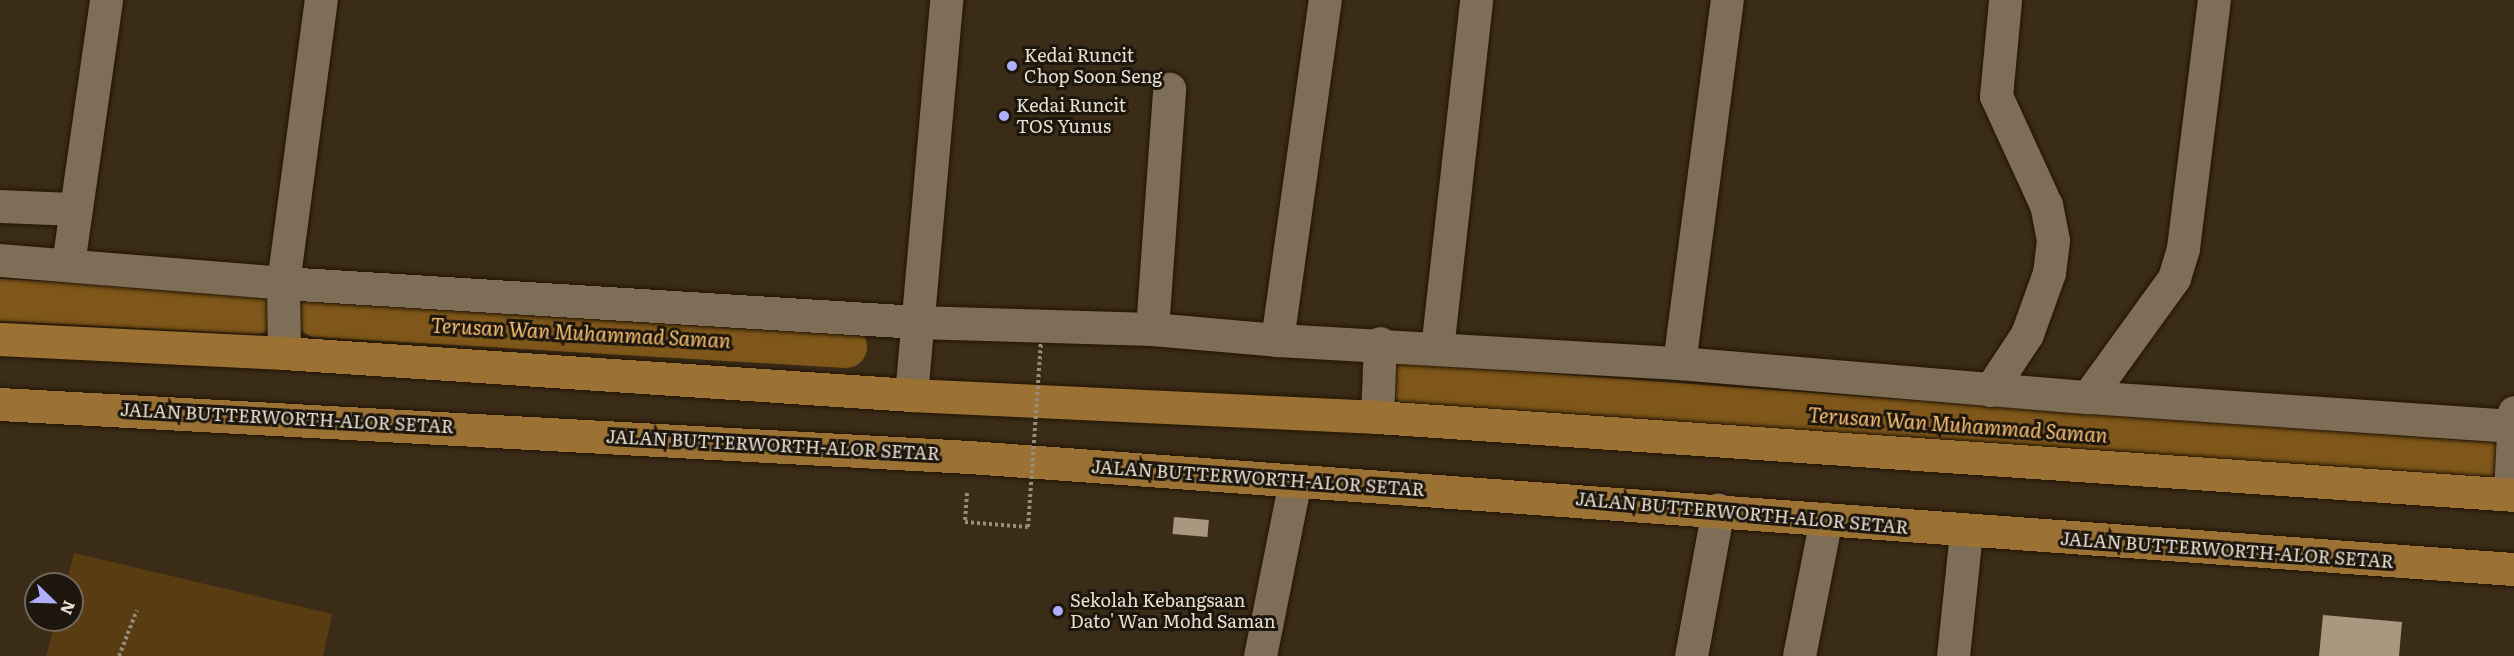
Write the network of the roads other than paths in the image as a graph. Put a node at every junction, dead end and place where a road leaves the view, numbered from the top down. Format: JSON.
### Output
{"nodes":[{"id":1,"x":106,"y":0,"type":"edge"},
{"id":2,"x":321,"y":0,"type":"edge"},
{"id":3,"x":946,"y":0,"type":"edge"},
{"id":4,"x":1325,"y":0,"type":"edge"},
{"id":5,"x":1476,"y":0,"type":"edge"},
{"id":6,"x":1727,"y":0,"type":"edge"},
{"id":7,"x":2005,"y":0,"type":"edge"},
{"id":8,"x":2214,"y":0,"type":"edge"},
{"id":9,"x":1169,"y":88,"type":"dead end"},
{"id":10,"x":0,"y":206,"type":"edge"},
{"id":11,"x":75,"y":209,"type":"junction"},
{"id":12,"x":0,"y":260,"type":"edge"},
{"id":13,"x":68,"y":264,"type":"junction"},
{"id":14,"x":283,"y":284,"type":"junction"},
{"id":15,"x":917,"y":322,"type":"junction"},
{"id":16,"x":1152,"y":328,"type":"junction"},
{"id":17,"x":0,"y":339,"type":"edge"},
{"id":18,"x":1277,"y":340,"type":"junction"},
{"id":19,"x":1380,"y":344,"type":"junction"},
{"id":20,"x":1437,"y":349,"type":"junction"},
{"id":21,"x":284,"y":353,"type":"junction"},
{"id":22,"x":1679,"y":363,"type":"junction"},
{"id":23,"x":1990,"y":390,"type":"junction"},
{"id":24,"x":911,"y":395,"type":"junction"},
{"id":25,"x":2088,"y":397,"type":"junction"},
{"id":26,"x":0,"y":404,"type":"edge"},
{"id":27,"x":1377,"y":417,"type":"junction"},
{"id":28,"x":2514,"y":421,"type":"edge"},
{"id":29,"x":1295,"y":481,"type":"junction"},
{"id":30,"x":2512,"y":495,"type":"edge"},
{"id":31,"x":1718,"y":509,"type":"junction"},
{"id":32,"x":1826,"y":519,"type":"junction"},
{"id":33,"x":1966,"y":532,"type":"junction"},
{"id":34,"x":2514,"y":569,"type":"edge"},
{"id":35,"x":1260,"y":656,"type":"edge"},
{"id":36,"x":1691,"y":656,"type":"edge"},
{"id":37,"x":1799,"y":656,"type":"edge"},
{"id":38,"x":1953,"y":656,"type":"edge"}],
"edges":[{"from":1,"to":11,"type":"street"},
{"from":2,"to":14,"type":"street"},
{"from":3,"to":15,"type":"street"},
{"from":4,"to":18,"type":"street"},
{"from":5,"to":20,"type":"street"},
{"from":6,"to":22,"type":"street"},
{"from":7,"to":23,"type":"street"},
{"from":8,"to":25,"type":"street"},
{"from":9,"to":16,"type":"street"},
{"from":10,"to":11,"type":"street"},
{"from":11,"to":13,"type":"street"},
{"from":12,"to":13,"type":"street"},
{"from":13,"to":14,"type":"street"},
{"from":14,"to":15,"type":"street"},
{"from":14,"to":21,"type":"street"},
{"from":15,"to":16,"type":"street"},
{"from":15,"to":24,"type":"street"},
{"from":16,"to":18,"type":"street"},
{"from":17,"to":21,"type":"main road"},
{"from":18,"to":19,"type":"street"},
{"from":19,"to":20,"type":"street"},
{"from":19,"to":27,"type":"street"},
{"from":20,"to":22,"type":"street"},
{"from":21,"to":24,"type":"main road"},
{"from":22,"to":23,"type":"street"},
{"from":23,"to":25,"type":"street"},
{"from":24,"to":27,"type":"main road"},
{"from":25,"to":28,"type":"street"},
{"from":26,"to":29,"type":"main road","name":"JALAN BUTTERWORTH-ALOR SETAR"},
{"from":27,"to":30,"type":"main road"},
{"from":28,"to":30,"type":"street"},
{"from":29,"to":31,"type":"main road","name":"JALAN BUTTERWORTH-ALOR SETAR"},
{"from":29,"to":35,"type":"street"},
{"from":31,"to":32,"type":"main road","name":"JALAN BUTTERWORTH-ALOR SETAR"},
{"from":31,"to":36,"type":"street"},
{"from":32,"to":33,"type":"main road","name":"JALAN BUTTERWORTH-ALOR SETAR"},
{"from":32,"to":37,"type":"street"},
{"from":33,"to":34,"type":"main road","name":"JALAN BUTTERWORTH-ALOR SETAR"},
{"from":33,"to":38,"type":"street"}]}
